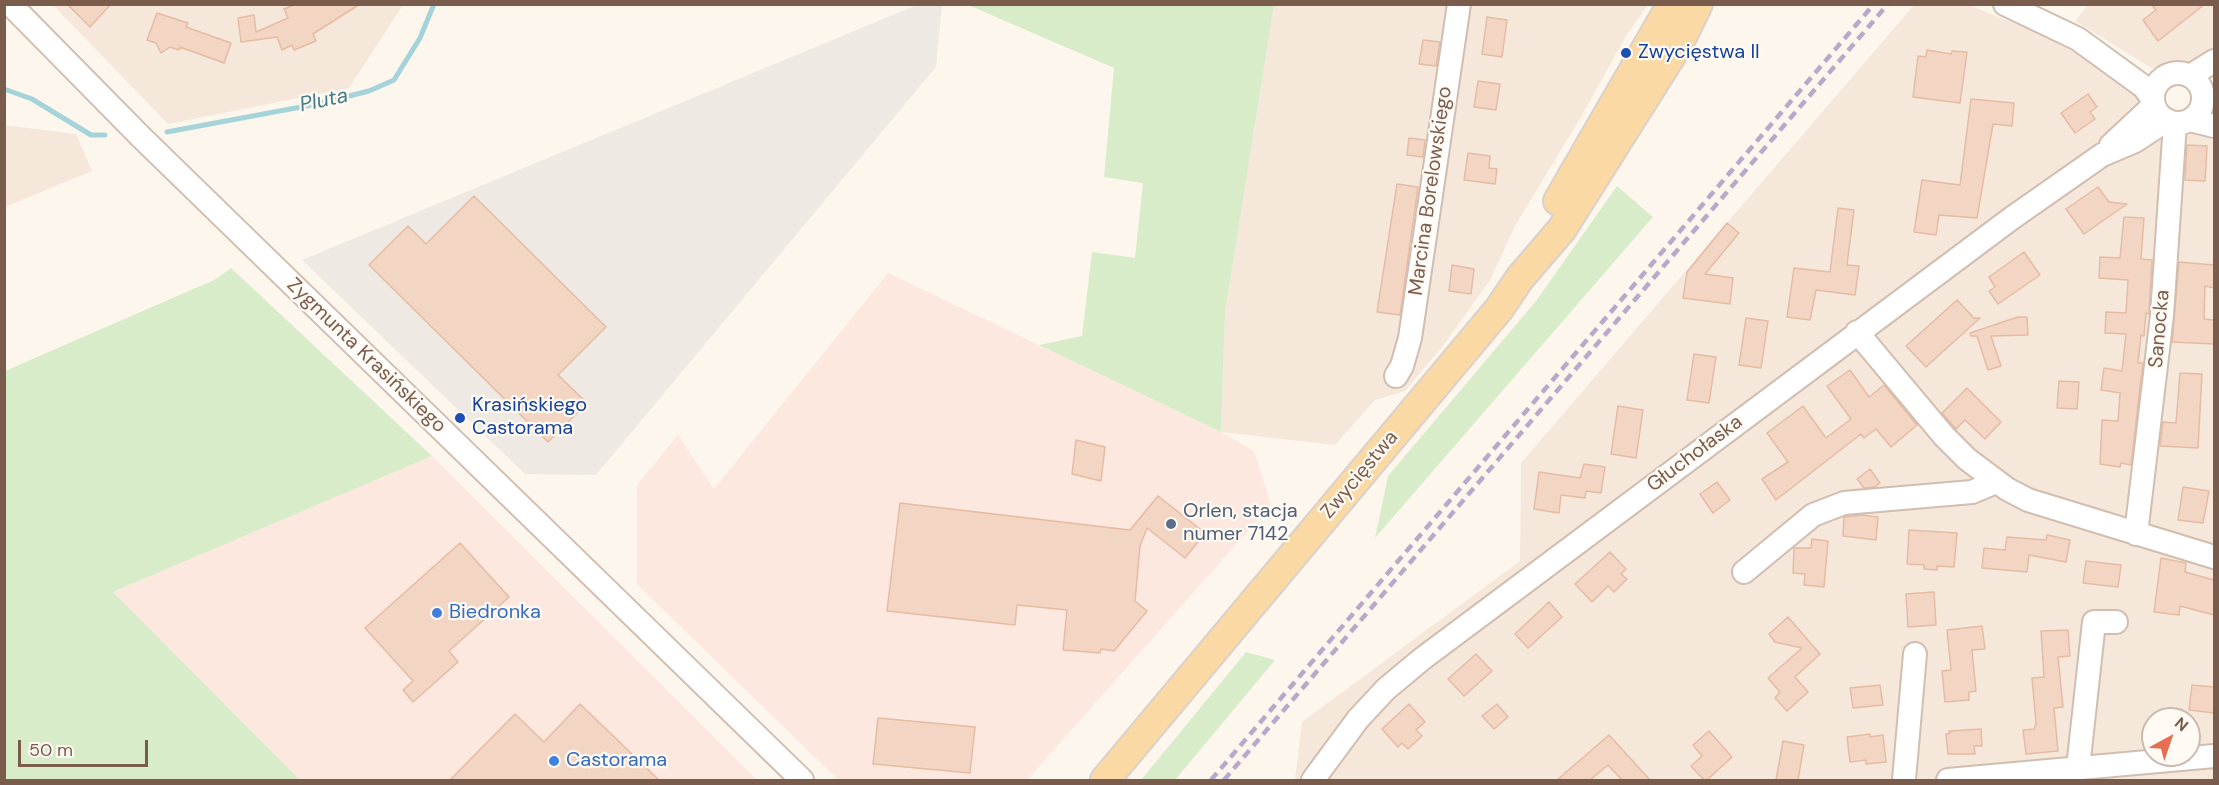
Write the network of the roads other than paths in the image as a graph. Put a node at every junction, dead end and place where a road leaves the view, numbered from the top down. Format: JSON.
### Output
{"nodes":[{"id":1,"x":10,"y":4,"type":"edge"},
{"id":2,"x":1459,"y":4,"type":"edge"},
{"id":3,"x":1672,"y":4,"type":"edge"},
{"id":4,"x":1698,"y":4,"type":"edge"},
{"id":5,"x":2005,"y":4,"type":"edge"},
{"id":6,"x":2079,"y":39,"type":"junction"},
{"id":7,"x":2214,"y":61,"type":"edge"},
{"id":8,"x":2190,"y":75,"type":"junction"},
{"id":9,"x":2164,"y":77,"type":"junction"},
{"id":10,"x":2209,"y":96,"type":"edge"},
{"id":11,"x":2168,"y":114,"type":"junction"},
{"id":12,"x":2214,"y":126,"type":"edge"},
{"id":13,"x":1520,"y":278,"type":"junction"},
{"id":14,"x":1857,"y":332,"type":"junction"},
{"id":15,"x":1396,"y":376,"type":"dead end"},
{"id":16,"x":1996,"y":482,"type":"junction"},
{"id":17,"x":2136,"y":534,"type":"junction"},
{"id":18,"x":2214,"y":557,"type":"edge"},
{"id":19,"x":1744,"y":572,"type":"dead end"},
{"id":20,"x":2116,"y":622,"type":"dead end"},
{"id":21,"x":1916,"y":654,"type":"dead end"},
{"id":22,"x":2214,"y":756,"type":"edge"},
{"id":23,"x":2078,"y":768,"type":"junction"},
{"id":24,"x":802,"y":780,"type":"edge"},
{"id":25,"x":1106,"y":780,"type":"edge"},
{"id":26,"x":1312,"y":780,"type":"edge"},
{"id":27,"x":1904,"y":780,"type":"edge"},
{"id":28,"x":1948,"y":780,"type":"edge"}],
"edges":[{"from":1,"to":24,"type":"street","name":"Zygmunta Krasińskiego"},
{"from":2,"to":15,"type":"street","name":"Marcina Borelowskiego"},
{"from":3,"to":13,"type":"main road","name":"Zwycięstwa"},
{"from":4,"to":13,"type":"main road","name":"Zwycięstwa"},
{"from":5,"to":6,"type":"street"},
{"from":6,"to":9,"type":"street"},
{"from":6,"to":11,"type":"street"},
{"from":7,"to":8,"type":"street"},
{"from":8,"to":9,"type":"street"},
{"from":8,"to":10,"type":"street"},
{"from":9,"to":11,"type":"street"},
{"from":10,"to":11,"type":"street"},
{"from":11,"to":12,"type":"street"},
{"from":11,"to":14,"type":"street","name":"Głuchołaska"},
{"from":11,"to":17,"type":"street","name":"Sanocka"},
{"from":13,"to":25,"type":"main road","name":"Zwycięstwa"},
{"from":14,"to":16,"type":"street"},
{"from":14,"to":26,"type":"street","name":"Głuchołaska"},
{"from":16,"to":17,"type":"street"},
{"from":16,"to":19,"type":"street"},
{"from":17,"to":18,"type":"street"},
{"from":20,"to":23,"type":"street"},
{"from":21,"to":27,"type":"street"},
{"from":22,"to":23,"type":"street"},
{"from":23,"to":28,"type":"street"}]}
